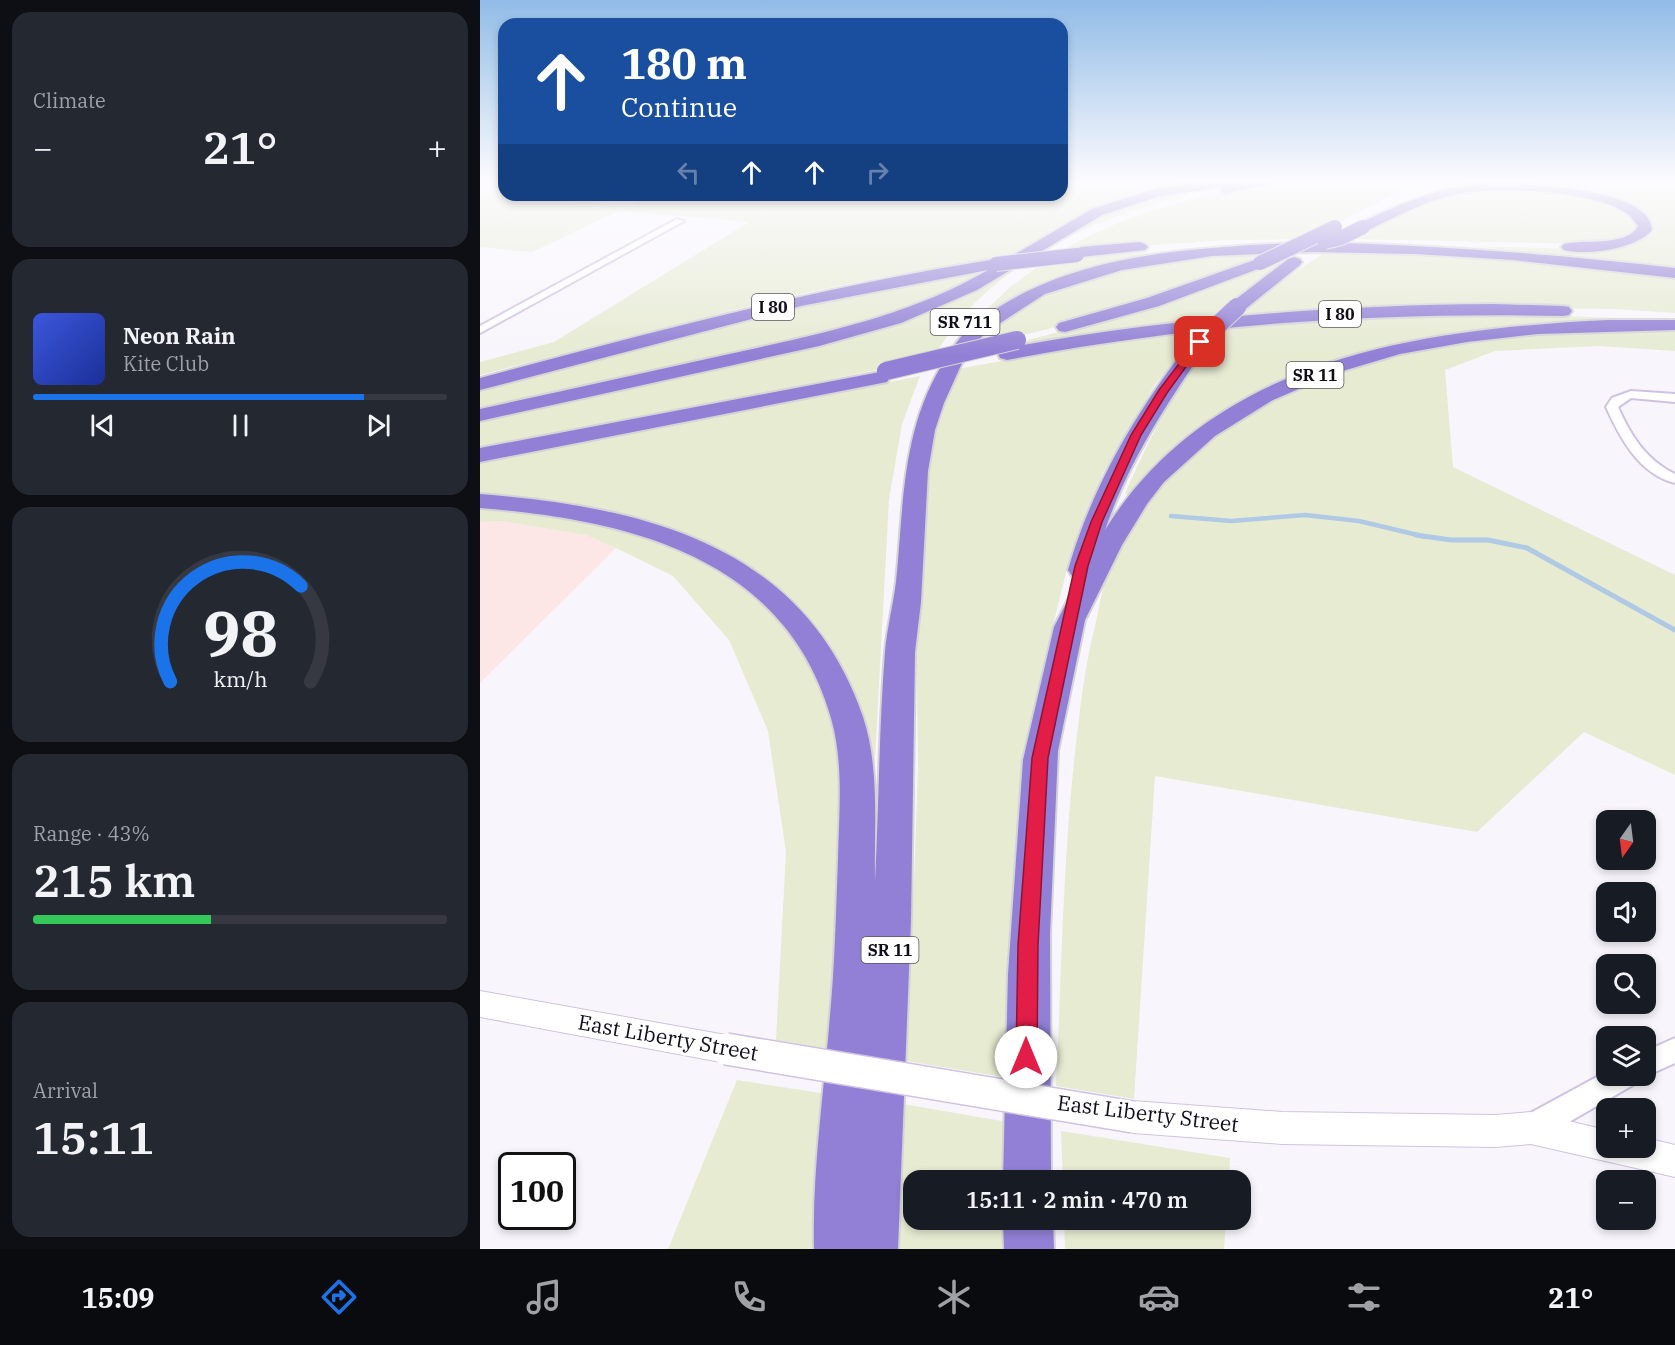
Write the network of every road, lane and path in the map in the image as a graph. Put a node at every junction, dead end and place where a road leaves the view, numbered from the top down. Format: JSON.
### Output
{"nodes":[{"id":1,"x":648,"y":238,"type":"edge"},
{"id":2,"x":1051,"y":238,"type":"edge"},
{"id":3,"x":1079,"y":238,"type":"edge"},
{"id":4,"x":1311,"y":238,"type":"edge"},
{"id":5,"x":1333,"y":238,"type":"edge"},
{"id":6,"x":1632,"y":238,"type":"edge"},
{"id":7,"x":1079,"y":254,"type":"junction"},
{"id":8,"x":1675,"y":272,"type":"edge"},
{"id":9,"x":1675,"y":316,"type":"edge"},
{"id":10,"x":1675,"y":325,"type":"edge"},
{"id":11,"x":480,"y":330,"type":"edge"},
{"id":12,"x":1012,"y":347,"type":"junction"},
{"id":13,"x":480,"y":382,"type":"edge"},
{"id":14,"x":1675,"y":398,"type":"edge"},
{"id":15,"x":480,"y":415,"type":"edge"},
{"id":16,"x":480,"y":455,"type":"edge"},
{"id":17,"x":1675,"y":479,"type":"edge"},
{"id":18,"x":480,"y":501,"type":"edge"},
{"id":19,"x":1068,"y":627,"type":"junction"},
{"id":20,"x":900,"y":650,"type":"junction"},
{"id":21,"x":480,"y":1004,"type":"edge"},
{"id":22,"x":1675,"y":1050,"type":"edge"},
{"id":23,"x":1656,"y":1059,"type":"edge"},
{"id":24,"x":1606,"y":1086,"type":"edge"},
{"id":25,"x":1531,"y":1128,"type":"junction"},
{"id":26,"x":1596,"y":1144,"type":"edge"},
{"id":27,"x":1656,"y":1157,"type":"edge"},
{"id":28,"x":1675,"y":1161,"type":"edge"},
{"id":29,"x":1027,"y":1170,"type":"edge"},
{"id":30,"x":1028,"y":1230,"type":"edge"},
{"id":31,"x":839,"y":1249,"type":"edge"},
{"id":32,"x":873,"y":1249,"type":"edge"},
{"id":33,"x":1029,"y":1249,"type":"edge"}],
"edges":[{"from":1,"to":11,"type":"street"},
{"from":2,"to":15,"type":"highway"},
{"from":3,"to":20,"type":"highway","number":"SR 711"},
{"from":4,"to":12,"type":"highway","bridge":true},
{"from":5,"to":19,"type":"highway","bridge":true},
{"from":6,"to":7,"type":"highway"},
{"from":7,"to":8,"type":"highway","number":"I 80"},
{"from":7,"to":13,"type":"highway","number":"I 80","bridge":true},
{"from":8,"to":20,"type":"highway","number":"SR 11"},
{"from":9,"to":12,"type":"highway","number":"I 80"},
{"from":10,"to":19,"type":"highway","number":"SR 11"},
{"from":12,"to":16,"type":"highway","number":"I 80"},
{"from":14,"to":17,"type":"street"},
{"from":18,"to":31,"type":"highway"},
{"from":19,"to":29,"type":"highway","number":"SR 11"},
{"from":20,"to":32,"type":"highway","number":"SR 11"},
{"from":21,"to":25,"type":"street","name":"East Liberty Street","bridge":true},
{"from":22,"to":23,"type":"street"},
{"from":24,"to":25,"type":"street"},
{"from":25,"to":26,"type":"street","name":"East Liberty Street"},
{"from":27,"to":28,"type":"street"},
{"from":30,"to":33,"type":"highway"}]}
